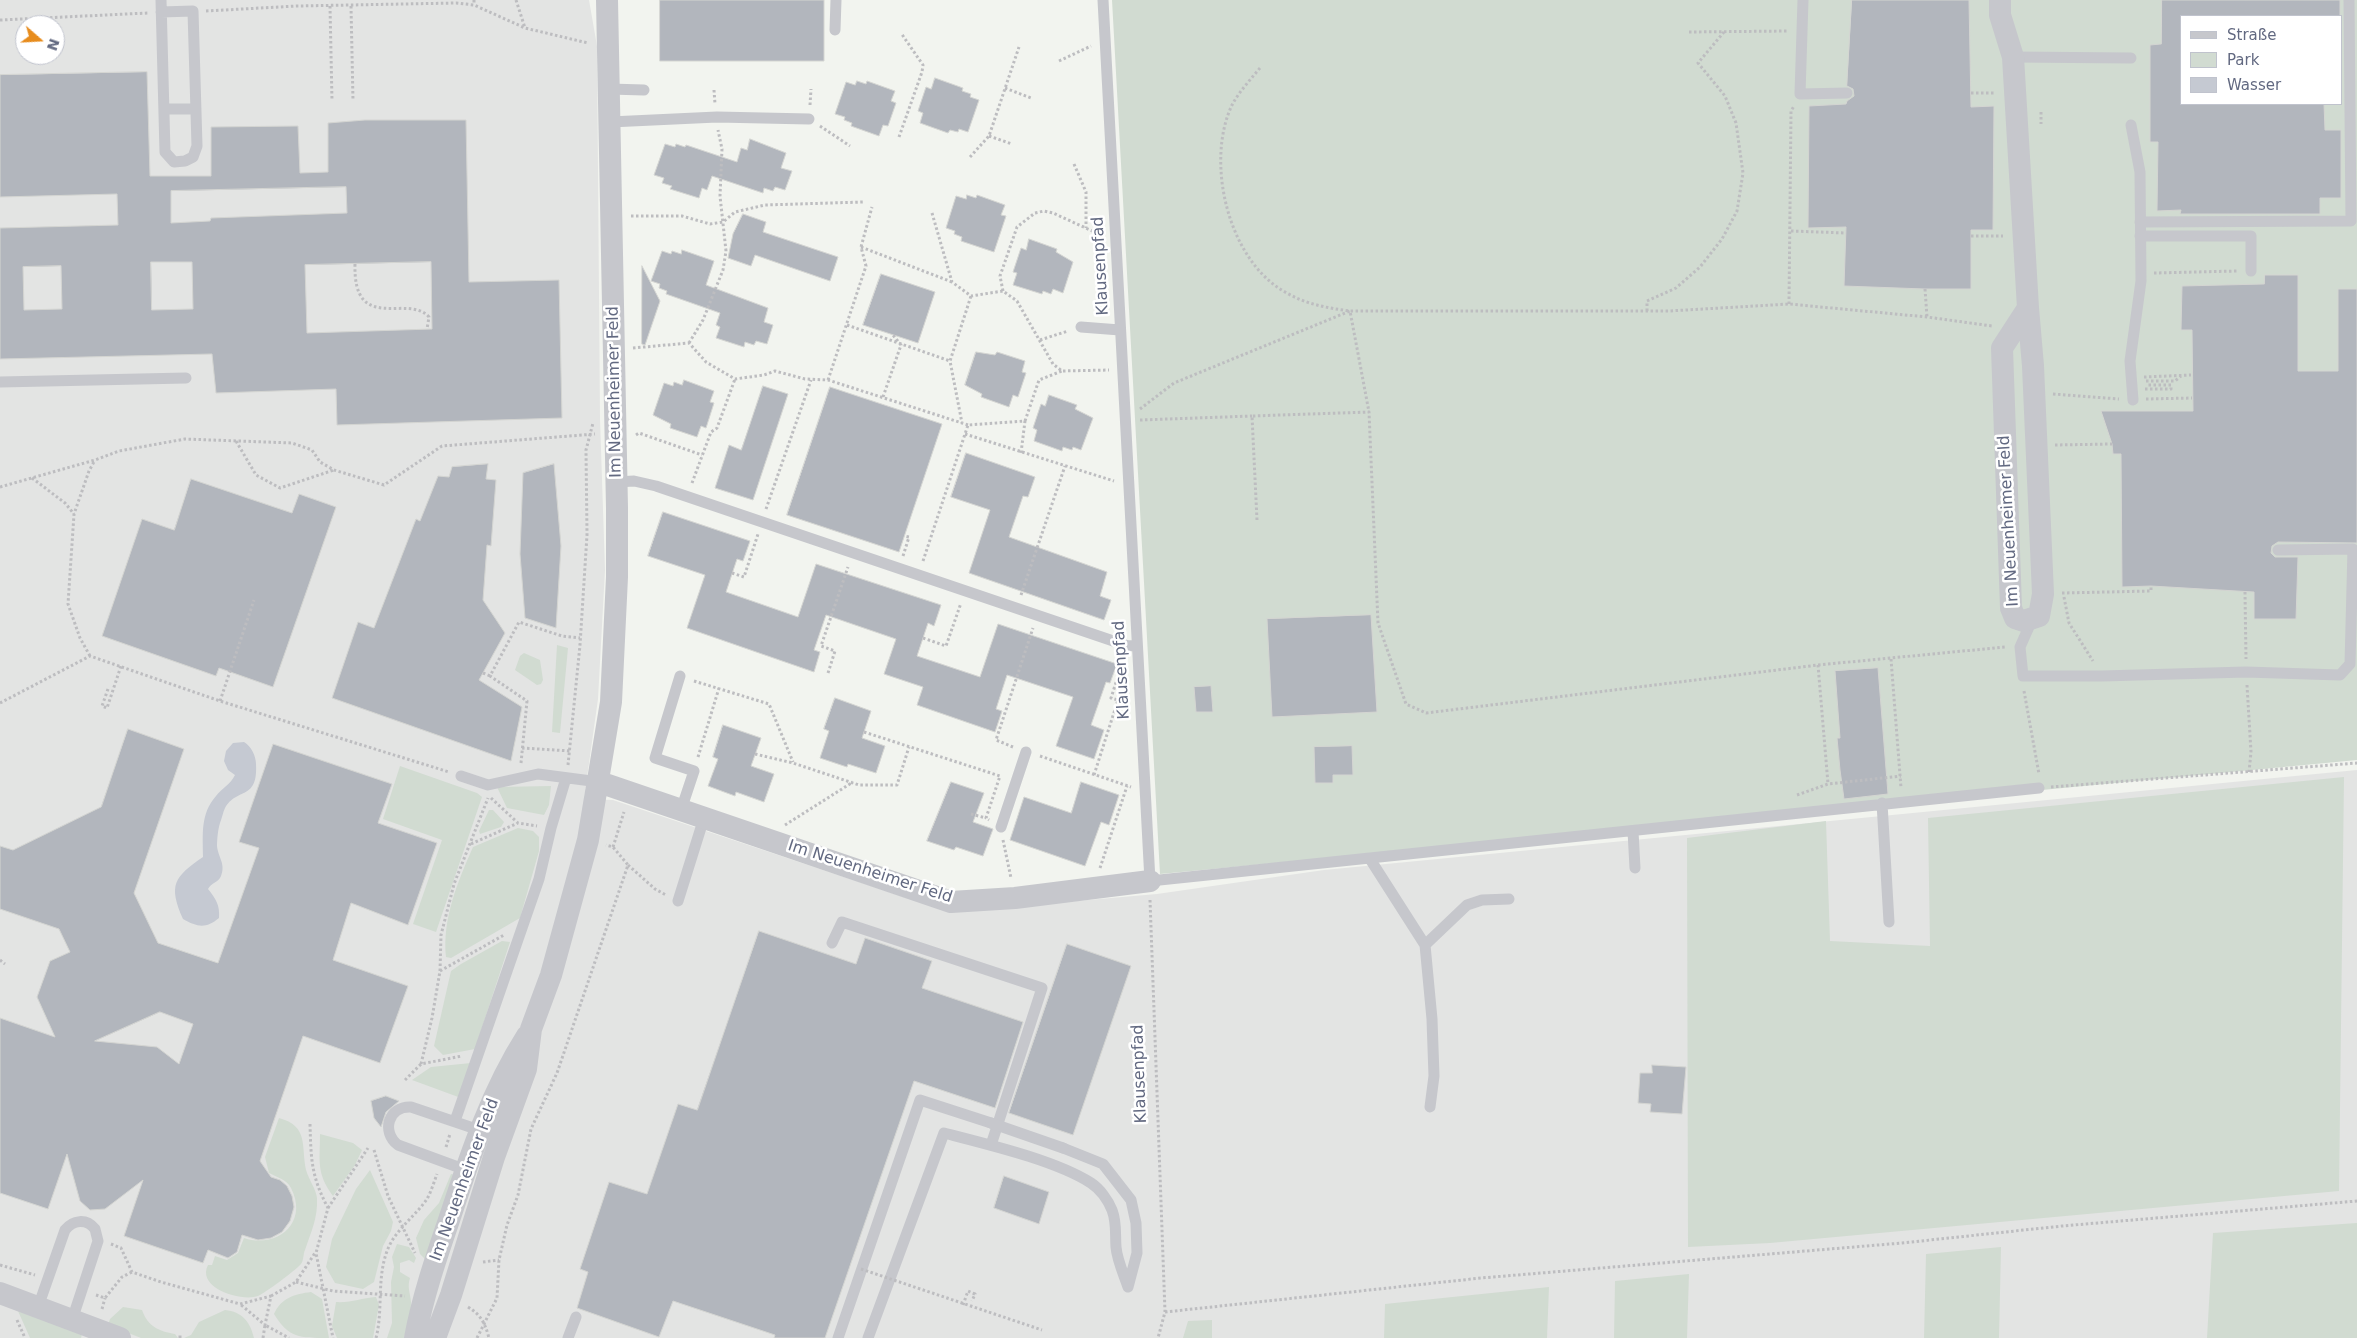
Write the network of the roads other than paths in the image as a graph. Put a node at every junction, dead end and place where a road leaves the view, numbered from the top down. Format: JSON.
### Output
{"nodes":[{"id":1,"x":161,"y":0,"type":"edge"},
{"id":2,"x":607,"y":0,"type":"edge"},
{"id":3,"x":836,"y":0,"type":"edge"},
{"id":4,"x":1103,"y":0,"type":"edge"},
{"id":5,"x":1802,"y":0,"type":"edge"},
{"id":6,"x":2000,"y":0,"type":"edge"},
{"id":7,"x":2349,"y":0,"type":"edge"},
{"id":8,"x":161,"y":12,"type":"junction"},
{"id":9,"x":835,"y":30,"type":"dead end"},
{"id":10,"x":2013,"y":57,"type":"junction"},
{"id":11,"x":2131,"y":58,"type":"dead end"},
{"id":12,"x":609,"y":89,"type":"junction"},
{"id":13,"x":644,"y":90,"type":"dead end"},
{"id":14,"x":1847,"y":93,"type":"dead end"},
{"id":15,"x":165,"y":109,"type":"junction"},
{"id":16,"x":196,"y":109,"type":"junction"},
{"id":17,"x":809,"y":118,"type":"road end"},
{"id":18,"x":610,"y":122,"type":"junction"},
{"id":19,"x":2131,"y":125,"type":"dead end"},
{"id":20,"x":2140,"y":222,"type":"junction"},
{"id":21,"x":2140,"y":236,"type":"junction"},
{"id":22,"x":2251,"y":271,"type":"road end"},
{"id":23,"x":2028,"y":308,"type":"junction"},
{"id":24,"x":1081,"y":327,"type":"road end"},
{"id":25,"x":1120,"y":330,"type":"junction"},
{"id":26,"x":186,"y":378,"type":"dead end"},
{"id":27,"x":0,"y":382,"type":"edge"},
{"id":28,"x":2136,"y":387,"type":"road end"},
{"id":29,"x":617,"y":482,"type":"junction"},
{"id":30,"x":2278,"y":550,"type":"dead end"},
{"id":31,"x":2032,"y":620,"type":"junction"},
{"id":32,"x":1132,"y":646,"type":"junction"},
{"id":33,"x":680,"y":676,"type":"road end"},
{"id":34,"x":1026,"y":752,"type":"road end"},
{"id":35,"x":461,"y":776,"type":"road end"},
{"id":36,"x":566,"y":778,"type":"junction"},
{"id":37,"x":599,"y":782,"type":"junction"},
{"id":38,"x":2039,"y":788,"type":"road end"},
{"id":39,"x":1882,"y":803,"type":"junction"},
{"id":40,"x":681,"y":810,"type":"junction"},
{"id":41,"x":704,"y":818,"type":"junction"},
{"id":42,"x":1001,"y":828,"type":"dead end"},
{"id":43,"x":1632,"y":831,"type":"junction"},
{"id":44,"x":1370,"y":859,"type":"junction"},
{"id":45,"x":1635,"y":868,"type":"dead end"},
{"id":46,"x":1150,"y":881,"type":"junction"},
{"id":47,"x":1509,"y":898,"type":"dead end"},
{"id":48,"x":678,"y":900,"type":"road end"},
{"id":49,"x":1889,"y":922,"type":"dead end"},
{"id":50,"x":832,"y":943,"type":"dead end"},
{"id":51,"x":1425,"y":945,"type":"junction"},
{"id":52,"x":1430,"y":1107,"type":"dead end"},
{"id":53,"x":454,"y":1121,"type":"junction"},
{"id":54,"x":490,"y":1134,"type":"junction"},
{"id":55,"x":990,"y":1145,"type":"junction"},
{"id":56,"x":466,"y":1170,"type":"junction"},
{"id":57,"x":0,"y":1293,"type":"edge"},
{"id":58,"x":38,"y":1307,"type":"junction"},
{"id":59,"x":576,"y":1317,"type":"dead end"},
{"id":60,"x":72,"y":1320,"type":"junction"},
{"id":61,"x":120,"y":1338,"type":"edge"},
{"id":62,"x":415,"y":1338,"type":"edge"},
{"id":63,"x":436,"y":1338,"type":"edge"},
{"id":64,"x":568,"y":1338,"type":"edge"},
{"id":65,"x":838,"y":1338,"type":"edge"},
{"id":66,"x":868,"y":1338,"type":"edge"}],
"edges":[{"from":1,"to":8,"type":"lane"},
{"from":2,"to":12,"type":"street","name":"Im Neuenheimer Feld"},
{"from":3,"to":9,"type":"lane"},
{"from":4,"to":25,"type":"lane","name":"Klausenpfad"},
{"from":5,"to":14,"type":"lane"},
{"from":6,"to":10,"type":"street","name":"Im Neuenheimer Feld"},
{"from":7,"to":20,"type":"lane"},
{"from":8,"to":15,"type":"lane"},
{"from":8,"to":16,"type":"lane"},
{"from":10,"to":11,"type":"lane"},
{"from":10,"to":23,"type":"street","name":"Im Neuenheimer Feld"},
{"from":12,"to":13,"type":"lane"},
{"from":12,"to":18,"type":"street","name":"Im Neuenheimer Feld"},
{"from":15,"to":16,"type":"lane"},
{"from":15,"to":16,"type":"lane"},
{"from":17,"to":18,"type":"lane"},
{"from":18,"to":29,"type":"street","name":"Im Neuenheimer Feld"},
{"from":19,"to":20,"type":"lane"},
{"from":20,"to":21,"type":"lane"},
{"from":21,"to":22,"type":"lane"},
{"from":21,"to":28,"type":"lane"},
{"from":23,"to":31,"type":"street","name":"Im Neuenheimer Feld"},
{"from":23,"to":31,"type":"street","name":"Im Neuenheimer Feld"},
{"from":24,"to":25,"type":"lane"},
{"from":25,"to":32,"type":"lane","name":"Klausenpfad"},
{"from":26,"to":27,"type":"lane"},
{"from":29,"to":32,"type":"lane"},
{"from":29,"to":37,"type":"street","name":"Im Neuenheimer Feld"},
{"from":30,"to":31,"type":"lane"},
{"from":32,"to":46,"type":"lane","name":"Klausenpfad"},
{"from":33,"to":40,"type":"lane"},
{"from":34,"to":42,"type":"lane"},
{"from":35,"to":36,"type":"lane"},
{"from":36,"to":37,"type":"lane"},
{"from":36,"to":53,"type":"lane"},
{"from":37,"to":40,"type":"street","name":"Im Neuenheimer Feld"},
{"from":37,"to":54,"type":"street","name":"Im Neuenheimer Feld"},
{"from":38,"to":39,"type":"lane"},
{"from":39,"to":43,"type":"lane"},
{"from":39,"to":49,"type":"lane"},
{"from":40,"to":41,"type":"street","name":"Im Neuenheimer Feld"},
{"from":41,"to":46,"type":"street","name":"Im Neuenheimer Feld"},
{"from":41,"to":48,"type":"lane"},
{"from":43,"to":44,"type":"lane"},
{"from":43,"to":45,"type":"lane"},
{"from":44,"to":46,"type":"lane"},
{"from":44,"to":51,"type":"lane"},
{"from":47,"to":51,"type":"lane"},
{"from":50,"to":55,"type":"lane"},
{"from":51,"to":52,"type":"lane"},
{"from":53,"to":54,"type":"lane"},
{"from":53,"to":56,"type":"lane"},
{"from":54,"to":56,"type":"street","name":"Im Neuenheimer Feld"},
{"from":54,"to":63,"type":"street","name":"Im Neuenheimer Feld"},
{"from":55,"to":65,"type":"lane","bridge":true},
{"from":55,"to":66,"type":"lane"},
{"from":56,"to":62,"type":"street","name":"Im Neuenheimer Feld"},
{"from":57,"to":58,"type":"street"},
{"from":58,"to":60,"type":"street"},
{"from":58,"to":60,"type":"lane"},
{"from":59,"to":64,"type":"lane"},
{"from":60,"to":61,"type":"street"}]}
